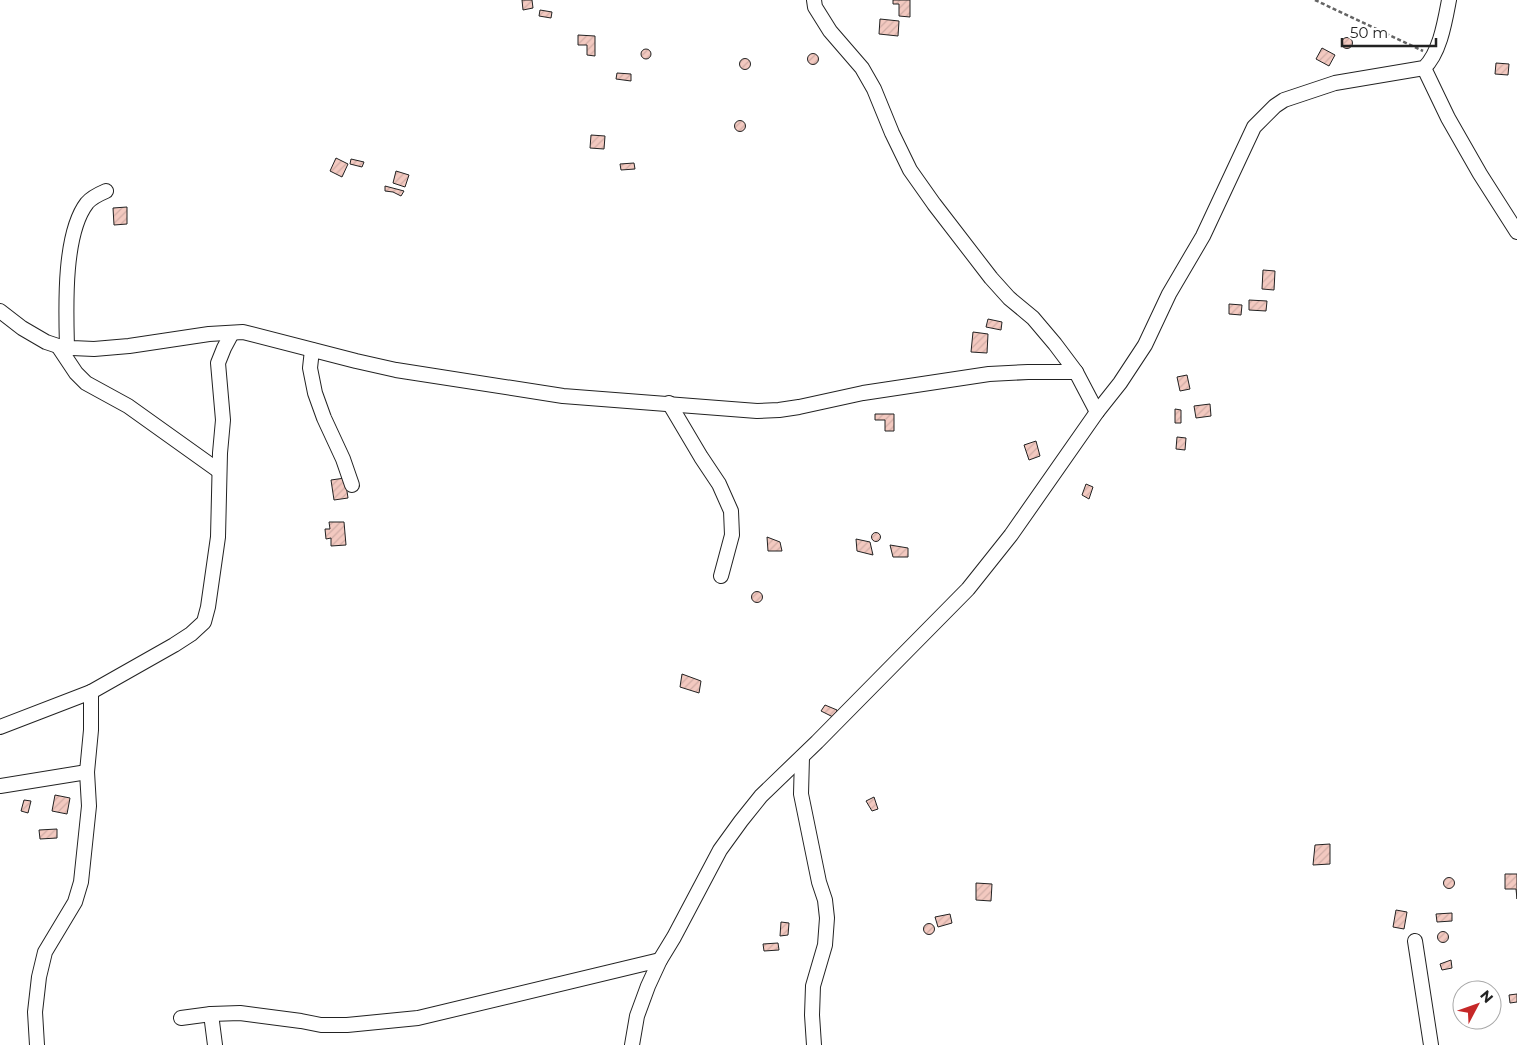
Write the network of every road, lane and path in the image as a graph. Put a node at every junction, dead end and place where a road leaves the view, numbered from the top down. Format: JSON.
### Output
{"nodes":[{"id":1,"x":814,"y":0,"type":"edge"},
{"id":2,"x":1316,"y":0,"type":"edge"},
{"id":3,"x":1449,"y":0,"type":"edge"},
{"id":4,"x":1433,"y":56,"type":"junction"},
{"id":5,"x":1424,"y":68,"type":"junction"},
{"id":6,"x":106,"y":191,"type":"dead end"},
{"id":7,"x":1516,"y":230,"type":"edge"},
{"id":8,"x":0,"y":311,"type":"edge"},
{"id":9,"x":232,"y":332,"type":"junction"},
{"id":10,"x":62,"y":347,"type":"junction"},
{"id":11,"x":312,"y":350,"type":"junction"},
{"id":12,"x":1076,"y":372,"type":"junction"},
{"id":13,"x":669,"y":403,"type":"junction"},
{"id":14,"x":1097,"y":412,"type":"junction"},
{"id":15,"x":219,"y":471,"type":"junction"},
{"id":16,"x":352,"y":485,"type":"dead end"},
{"id":17,"x":721,"y":576,"type":"dead end"},
{"id":18,"x":91,"y":692,"type":"junction"},
{"id":19,"x":0,"y":727,"type":"edge"},
{"id":20,"x":802,"y":757,"type":"junction"},
{"id":21,"x":87,"y":772,"type":"junction"},
{"id":22,"x":0,"y":786,"type":"edge"},
{"id":23,"x":1415,"y":941,"type":"dead end"},
{"id":24,"x":660,"y":960,"type":"junction"},
{"id":25,"x":211,"y":1014,"type":"junction"},
{"id":26,"x":181,"y":1018,"type":"dead end"},
{"id":27,"x":36,"y":1045,"type":"edge"},
{"id":28,"x":214,"y":1045,"type":"edge"},
{"id":29,"x":632,"y":1045,"type":"edge"},
{"id":30,"x":814,"y":1045,"type":"edge"},
{"id":31,"x":1431,"y":1045,"type":"edge"}],
"edges":[{"from":1,"to":12,"type":"street"},
{"from":2,"to":4,"type":"path"},
{"from":3,"to":4,"type":"street"},
{"from":4,"to":5,"type":"street"},
{"from":5,"to":7,"type":"street"},
{"from":5,"to":14,"type":"street"},
{"from":6,"to":10,"type":"street"},
{"from":8,"to":10,"type":"street"},
{"from":9,"to":10,"type":"street"},
{"from":9,"to":11,"type":"street"},
{"from":9,"to":15,"type":"street"},
{"from":10,"to":15,"type":"street"},
{"from":11,"to":13,"type":"street"},
{"from":11,"to":16,"type":"street"},
{"from":12,"to":13,"type":"street"},
{"from":12,"to":14,"type":"street"},
{"from":13,"to":17,"type":"street"},
{"from":14,"to":20,"type":"street"},
{"from":15,"to":18,"type":"street"},
{"from":18,"to":19,"type":"street"},
{"from":18,"to":21,"type":"street"},
{"from":20,"to":24,"type":"street"},
{"from":20,"to":30,"type":"street"},
{"from":21,"to":22,"type":"street"},
{"from":21,"to":27,"type":"street"},
{"from":23,"to":31,"type":"street"},
{"from":24,"to":25,"type":"street"},
{"from":24,"to":29,"type":"street"},
{"from":25,"to":26,"type":"street"},
{"from":25,"to":28,"type":"street"}]}
